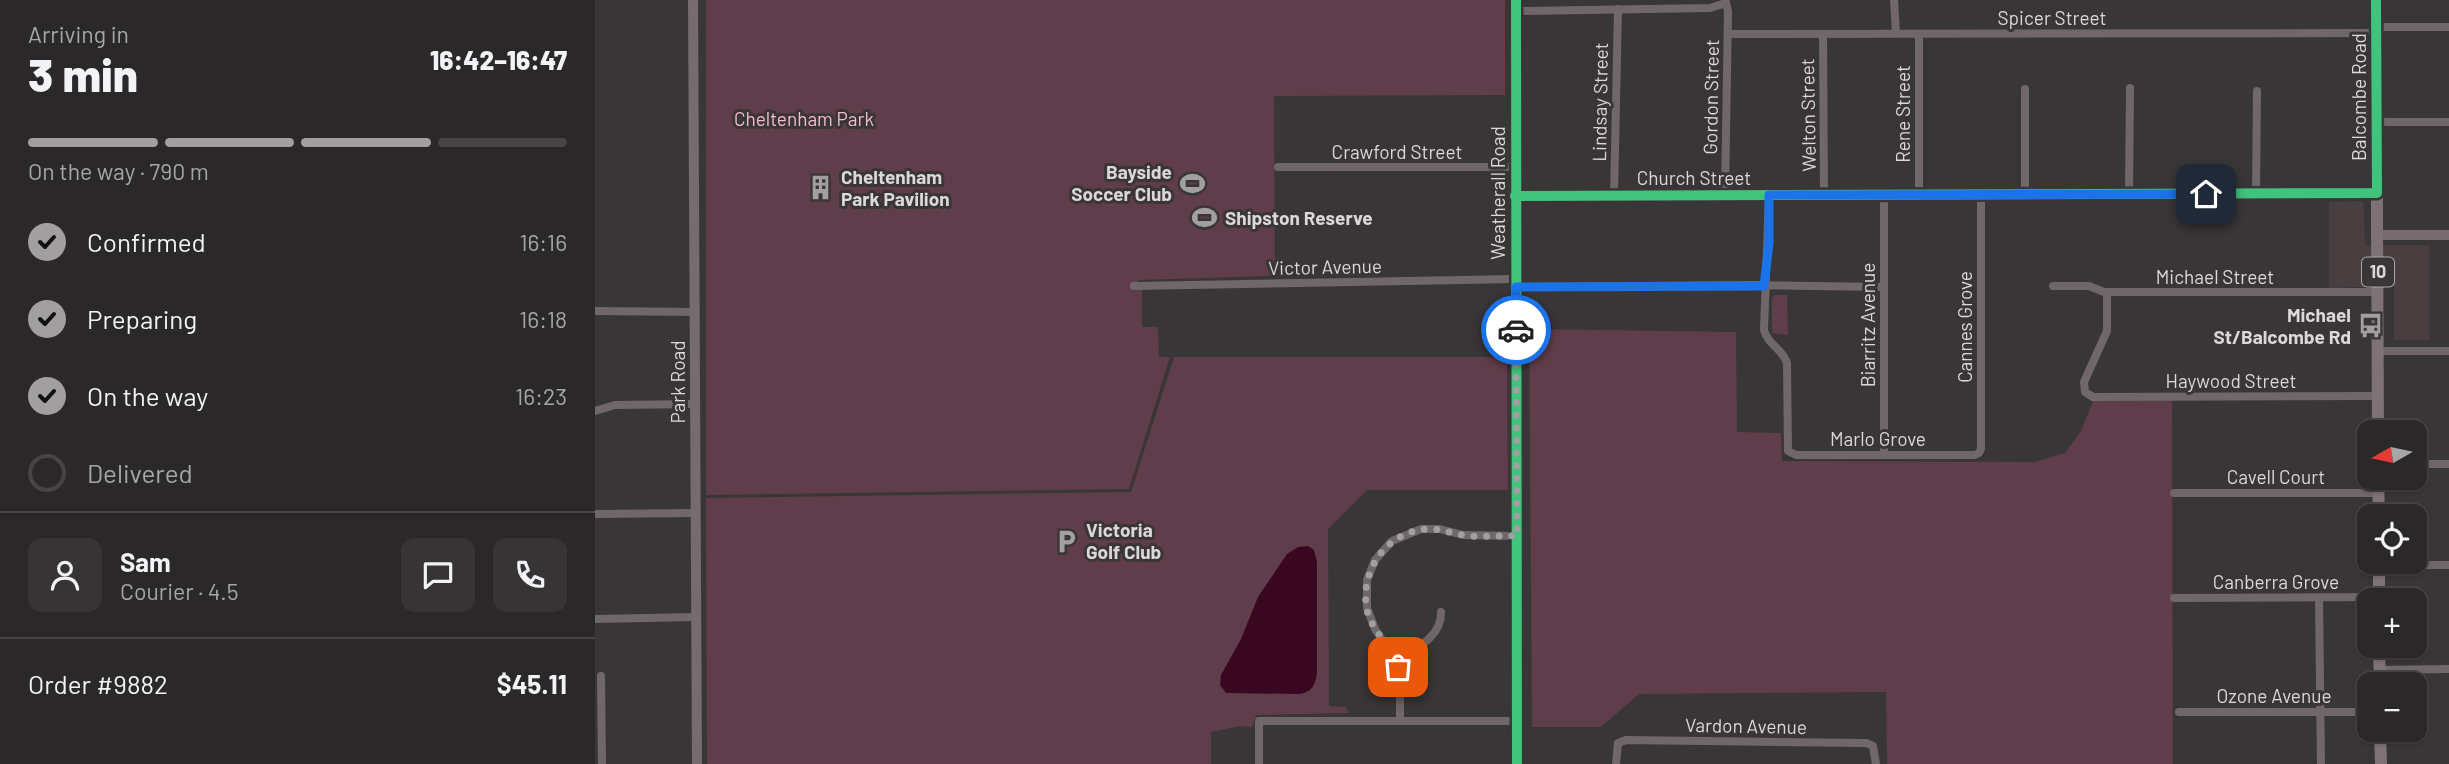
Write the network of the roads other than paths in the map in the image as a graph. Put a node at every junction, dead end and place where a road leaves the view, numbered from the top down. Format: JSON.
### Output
{"nodes":[{"id":1,"x":693,"y":0,"type":"edge"},
{"id":2,"x":1894,"y":0,"type":"edge"},
{"id":3,"x":2376,"y":0,"type":"edge"},
{"id":4,"x":1726,"y":1,"type":"edge"},
{"id":5,"x":1516,"y":5,"type":"edge"},
{"id":6,"x":1618,"y":9,"type":"junction"},
{"id":7,"x":2449,"y":27,"type":"edge"},
{"id":8,"x":2376,"y":30,"type":"junction"},
{"id":9,"x":1896,"y":33,"type":"junction"},
{"id":10,"x":1728,"y":34,"type":"junction"},
{"id":11,"x":1823,"y":34,"type":"junction"},
{"id":12,"x":1919,"y":34,"type":"junction"},
{"id":13,"x":2130,"y":88,"type":"dead end"},
{"id":14,"x":2025,"y":89,"type":"dead end"},
{"id":15,"x":2257,"y":91,"type":"dead end"},
{"id":16,"x":2377,"y":122,"type":"junction"},
{"id":17,"x":2449,"y":122,"type":"edge"},
{"id":18,"x":1278,"y":167,"type":"dead end"},
{"id":19,"x":1515,"y":167,"type":"junction"},
{"id":20,"x":2377,"y":193,"type":"junction"},
{"id":21,"x":2129,"y":194,"type":"junction"},
{"id":22,"x":2256,"y":194,"type":"junction"},
{"id":23,"x":1614,"y":195,"type":"junction"},
{"id":24,"x":1725,"y":195,"type":"junction"},
{"id":25,"x":1769,"y":195,"type":"junction"},
{"id":26,"x":1824,"y":195,"type":"junction"},
{"id":27,"x":1885,"y":195,"type":"junction"},
{"id":28,"x":1919,"y":195,"type":"junction"},
{"id":29,"x":1981,"y":195,"type":"junction"},
{"id":30,"x":2025,"y":195,"type":"junction"},
{"id":31,"x":1515,"y":196,"type":"junction"},
{"id":32,"x":2378,"y":235,"type":"junction"},
{"id":33,"x":2449,"y":235,"type":"edge"},
{"id":34,"x":1516,"y":283,"type":"junction"},
{"id":35,"x":1134,"y":286,"type":"dead end"},
{"id":36,"x":1764,"y":286,"type":"junction"},
{"id":37,"x":2053,"y":286,"type":"dead end"},
{"id":38,"x":1884,"y":287,"type":"junction"},
{"id":39,"x":2107,"y":292,"type":"junction"},
{"id":40,"x":2378,"y":292,"type":"junction"},
{"id":41,"x":695,"y":310,"type":"junction"},
{"id":42,"x":595,"y":311,"type":"edge"},
{"id":43,"x":2378,"y":351,"type":"junction"},
{"id":44,"x":2449,"y":351,"type":"edge"},
{"id":45,"x":2378,"y":396,"type":"junction"},
{"id":46,"x":695,"y":404,"type":"junction"},
{"id":47,"x":595,"y":411,"type":"edge"},
{"id":48,"x":2378,"y":420,"type":"edge"},
{"id":49,"x":1884,"y":455,"type":"junction"},
{"id":50,"x":1975,"y":455,"type":"joint"},
{"id":51,"x":2427,"y":464,"type":"edge"},
{"id":52,"x":2449,"y":464,"type":"edge"},
{"id":53,"x":2174,"y":493,"type":"dead end"},
{"id":54,"x":2378,"y":493,"type":"joint"},
{"id":55,"x":2378,"y":504,"type":"edge"},
{"id":56,"x":696,"y":513,"type":"junction"},
{"id":57,"x":595,"y":514,"type":"edge"},
{"id":58,"x":1517,"y":536,"type":"junction"},
{"id":59,"x":2427,"y":564,"type":"edge"},
{"id":60,"x":2449,"y":565,"type":"edge"},
{"id":61,"x":2174,"y":598,"type":"dead end"},
{"id":62,"x":2319,"y":598,"type":"junction"},
{"id":63,"x":2357,"y":599,"type":"edge"},
{"id":64,"x":1441,"y":612,"type":"dead end"},
{"id":65,"x":696,"y":617,"type":"junction"},
{"id":66,"x":595,"y":619,"type":"edge"},
{"id":67,"x":2379,"y":658,"type":"edge"},
{"id":68,"x":1396,"y":661,"type":"junction"},
{"id":69,"x":2449,"y":669,"type":"edge"},
{"id":70,"x":2379,"y":670,"type":"joint"},
{"id":71,"x":601,"y":676,"type":"dead end"},
{"id":72,"x":2179,"y":712,"type":"dead end"},
{"id":73,"x":2321,"y":712,"type":"junction"},
{"id":74,"x":2357,"y":712,"type":"edge"},
{"id":75,"x":1400,"y":720,"type":"junction"},
{"id":76,"x":1517,"y":721,"type":"junction"},
{"id":77,"x":2380,"y":742,"type":"edge"},
{"id":78,"x":602,"y":764,"type":"edge"},
{"id":79,"x":697,"y":764,"type":"edge"},
{"id":80,"x":1259,"y":764,"type":"edge"},
{"id":81,"x":1517,"y":764,"type":"edge"},
{"id":82,"x":1616,"y":764,"type":"edge"},
{"id":83,"x":1876,"y":764,"type":"edge"},
{"id":84,"x":2321,"y":764,"type":"edge"},
{"id":85,"x":2381,"y":764,"type":"edge"}],
"edges":[{"from":1,"to":41,"type":"street","name":"Park Road"},
{"from":2,"to":9,"type":"street"},
{"from":3,"to":8,"type":"main road","name":"Balcombe Road","number":"10"},
{"from":4,"to":6,"type":"street"},
{"from":4,"to":10,"type":"street","name":"Gordon Street"},
{"from":5,"to":6,"type":"street"},
{"from":5,"to":19,"type":"street","name":"Weatherall Road"},
{"from":6,"to":23,"type":"street","name":"Lindsay Street"},
{"from":7,"to":8,"type":"street","name":"Spicer Street"},
{"from":8,"to":12,"type":"street","name":"Spicer Street"},
{"from":8,"to":16,"type":"main road","name":"Balcombe Road","number":"10"},
{"from":9,"to":11,"type":"street","name":"Spicer Street"},
{"from":9,"to":12,"type":"street","name":"Spicer Street"},
{"from":10,"to":11,"type":"street","name":"Spicer Street"},
{"from":10,"to":24,"type":"street","name":"Gordon Street"},
{"from":11,"to":26,"type":"street","name":"Welton Street"},
{"from":12,"to":28,"type":"street","name":"Rene Street"},
{"from":13,"to":21,"type":"street"},
{"from":14,"to":30,"type":"street"},
{"from":15,"to":22,"type":"street"},
{"from":16,"to":17,"type":"street"},
{"from":16,"to":20,"type":"main road","name":"Balcombe Road","number":"10"},
{"from":18,"to":19,"type":"street","name":"Crawford Street"},
{"from":19,"to":31,"type":"street","name":"Weatherall Road"},
{"from":20,"to":22,"type":"street","name":"Church Street"},
{"from":20,"to":32,"type":"main road","name":"Balcombe Road","number":"10"},
{"from":21,"to":22,"type":"street","name":"Church Street"},
{"from":21,"to":30,"type":"street","name":"Church Street"},
{"from":23,"to":24,"type":"street","name":"Church Street"},
{"from":23,"to":31,"type":"street","name":"Church Street"},
{"from":24,"to":25,"type":"street","name":"Church Street"},
{"from":25,"to":26,"type":"street","name":"Church Street"},
{"from":25,"to":36,"type":"street"},
{"from":26,"to":27,"type":"street","name":"Church Street"},
{"from":27,"to":28,"type":"street","name":"Church Street"},
{"from":27,"to":38,"type":"street","name":"Biarritz Avenue"},
{"from":28,"to":29,"type":"street","name":"Church Street"},
{"from":29,"to":30,"type":"street","name":"Church Street"},
{"from":29,"to":50,"type":"street","name":"Cannes Grove"},
{"from":31,"to":34,"type":"street","name":"Weatherall Road"},
{"from":32,"to":33,"type":"street"},
{"from":32,"to":40,"type":"main road","name":"Balcombe Road","number":"10"},
{"from":34,"to":35,"type":"street","name":"Victor Avenue"},
{"from":34,"to":36,"type":"street","name":"Victor Avenue"},
{"from":34,"to":58,"type":"street","name":"Weatherall Road"},
{"from":36,"to":38,"type":"street","name":"Victor Avenue"},
{"from":36,"to":49,"type":"street","name":"Marlo Grove"},
{"from":37,"to":39,"type":"street","name":"Michael Street"},
{"from":38,"to":49,"type":"street","name":"Biarritz Avenue"},
{"from":39,"to":40,"type":"street","name":"Michael Street"},
{"from":39,"to":45,"type":"street","name":"Haywood Street"},
{"from":40,"to":43,"type":"main road","name":"Balcombe Road","number":"10"},
{"from":41,"to":42,"type":"street"},
{"from":41,"to":46,"type":"street","name":"Park Road"},
{"from":43,"to":44,"type":"street"},
{"from":43,"to":45,"type":"main road","name":"Balcombe Road","number":"10"},
{"from":45,"to":48,"type":"main road","name":"Balcombe Road","number":"10"},
{"from":46,"to":47,"type":"street"},
{"from":46,"to":56,"type":"street","name":"Park Road"},
{"from":49,"to":50,"type":"street","name":"Marlo Grove"},
{"from":51,"to":52,"type":"street"},
{"from":53,"to":54,"type":"street","name":"Cavell Court"},
{"from":54,"to":55,"type":"main road"},
{"from":56,"to":57,"type":"street"},
{"from":56,"to":65,"type":"street","name":"Park Road"},
{"from":58,"to":68,"type":"street"},
{"from":58,"to":76,"type":"street","name":"Weatherall Road"},
{"from":59,"to":60,"type":"street"},
{"from":61,"to":62,"type":"street","name":"Canberra Grove"},
{"from":62,"to":63,"type":"street","name":"Canberra Grove"},
{"from":62,"to":73,"type":"street"},
{"from":64,"to":68,"type":"street"},
{"from":65,"to":66,"type":"street"},
{"from":65,"to":79,"type":"street","name":"Park Road"},
{"from":67,"to":70,"type":"main road"},
{"from":68,"to":75,"type":"street"},
{"from":69,"to":70,"type":"street"},
{"from":71,"to":78,"type":"street"},
{"from":72,"to":73,"type":"street","name":"Ozone Avenue"},
{"from":73,"to":74,"type":"street","name":"Ozone Avenue"},
{"from":73,"to":84,"type":"street"},
{"from":75,"to":76,"type":"street"},
{"from":75,"to":80,"type":"street"},
{"from":76,"to":81,"type":"street","name":"Weatherall Road"},
{"from":77,"to":85,"type":"main road"},
{"from":82,"to":83,"type":"street","name":"Vardon Avenue"}]}
